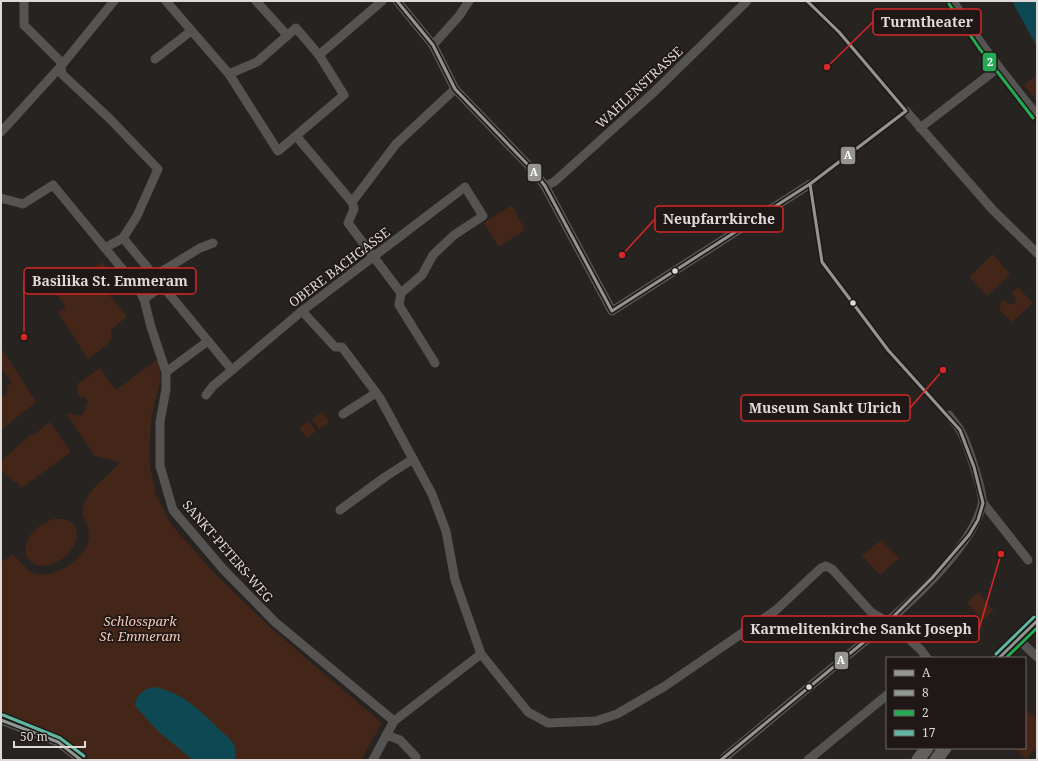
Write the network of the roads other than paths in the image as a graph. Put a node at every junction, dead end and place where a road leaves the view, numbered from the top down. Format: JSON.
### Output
{"nodes":[{"id":1,"x":24,"y":1,"type":"edge"},
{"id":2,"x":114,"y":1,"type":"edge"},
{"id":3,"x":166,"y":1,"type":"edge"},
{"id":4,"x":256,"y":1,"type":"edge"},
{"id":5,"x":382,"y":1,"type":"edge"},
{"id":6,"x":397,"y":1,"type":"edge"},
{"id":7,"x":469,"y":1,"type":"edge"},
{"id":8,"x":748,"y":1,"type":"edge"},
{"id":9,"x":953,"y":1,"type":"edge"},
{"id":10,"x":191,"y":31,"type":"junction"},
{"id":11,"x":287,"y":36,"type":"junction"},
{"id":12,"x":433,"y":45,"type":"junction"},
{"id":13,"x":319,"y":55,"type":"junction"},
{"id":14,"x":155,"y":59,"type":"dead end"},
{"id":15,"x":61,"y":66,"type":"junction"},
{"id":16,"x":998,"y":68,"type":"junction"},
{"id":17,"x":229,"y":74,"type":"junction"},
{"id":18,"x":455,"y":89,"type":"junction"},
{"id":19,"x":906,"y":110,"type":"dead end"},
{"id":20,"x":1037,"y":115,"type":"edge"},
{"id":21,"x":920,"y":128,"type":"junction"},
{"id":22,"x":1,"y":132,"type":"edge"},
{"id":23,"x":297,"y":137,"type":"junction"},
{"id":24,"x":810,"y":184,"type":"dead end"},
{"id":25,"x":545,"y":186,"type":"junction"},
{"id":26,"x":1,"y":198,"type":"edge"},
{"id":27,"x":352,"y":202,"type":"junction"},
{"id":28,"x":123,"y":238,"type":"junction"},
{"id":29,"x":213,"y":243,"type":"dead end"},
{"id":30,"x":104,"y":248,"type":"junction"},
{"id":31,"x":1037,"y":252,"type":"edge"},
{"id":32,"x":373,"y":258,"type":"junction"},
{"id":33,"x":154,"y":276,"type":"junction"},
{"id":34,"x":162,"y":286,"type":"junction"},
{"id":35,"x":401,"y":293,"type":"junction"},
{"id":36,"x":144,"y":299,"type":"junction"},
{"id":37,"x":302,"y":311,"type":"junction"},
{"id":38,"x":208,"y":341,"type":"junction"},
{"id":39,"x":436,"y":363,"type":"dead end"},
{"id":40,"x":232,"y":370,"type":"junction"},
{"id":41,"x":166,"y":372,"type":"junction"},
{"id":42,"x":376,"y":393,"type":"junction"},
{"id":43,"x":206,"y":395,"type":"dead end"},
{"id":44,"x":343,"y":414,"type":"dead end"},
{"id":45,"x":949,"y":416,"type":"dead end"},
{"id":46,"x":413,"y":459,"type":"junction"},
{"id":47,"x":983,"y":503,"type":"junction"},
{"id":48,"x":340,"y":510,"type":"dead end"},
{"id":49,"x":1028,"y":560,"type":"dead end"},
{"id":50,"x":1037,"y":621,"type":"edge"},
{"id":51,"x":888,"y":622,"type":"junction"},
{"id":52,"x":1019,"y":640,"type":"junction"},
{"id":53,"x":481,"y":654,"type":"junction"},
{"id":54,"x":1002,"y":656,"type":"edge"},
{"id":55,"x":926,"y":657,"type":"edge"},
{"id":56,"x":1037,"y":657,"type":"edge"},
{"id":57,"x":886,"y":696,"type":"edge"},
{"id":58,"x":1,"y":720,"type":"edge"},
{"id":59,"x":394,"y":721,"type":"junction"},
{"id":60,"x":386,"y":735,"type":"junction"},
{"id":61,"x":944,"y":749,"type":"edge"},
{"id":62,"x":416,"y":757,"type":"dead end"},
{"id":63,"x":726,"y":758,"type":"edge"},
{"id":64,"x":82,"y":760,"type":"edge"},
{"id":65,"x":373,"y":760,"type":"edge"},
{"id":66,"x":808,"y":760,"type":"edge"},
{"id":67,"x":936,"y":760,"type":"edge"}],
"edges":[{"from":1,"to":15,"type":"street"},
{"from":2,"to":15,"type":"street"},
{"from":3,"to":10,"type":"street"},
{"from":4,"to":11,"type":"street"},
{"from":5,"to":13,"type":"street"},
{"from":6,"to":12,"type":"street"},
{"from":7,"to":12,"type":"street"},
{"from":8,"to":25,"type":"street","name":"WAHLENSTRASSE"},
{"from":9,"to":16,"type":"street"},
{"from":10,"to":14,"type":"street"},
{"from":10,"to":17,"type":"street"},
{"from":11,"to":13,"type":"street"},
{"from":11,"to":17,"type":"street"},
{"from":12,"to":18,"type":"street"},
{"from":13,"to":23,"type":"street"},
{"from":15,"to":22,"type":"street"},
{"from":15,"to":28,"type":"street"},
{"from":16,"to":20,"type":"street"},
{"from":16,"to":21,"type":"street"},
{"from":17,"to":23,"type":"street"},
{"from":18,"to":25,"type":"street"},
{"from":18,"to":27,"type":"street"},
{"from":19,"to":21,"type":"street"},
{"from":21,"to":31,"type":"street"},
{"from":23,"to":27,"type":"street"},
{"from":24,"to":25,"type":"street"},
{"from":26,"to":30,"type":"street","name":"SANKT-PETERS-WEG"},
{"from":27,"to":32,"type":"street"},
{"from":28,"to":30,"type":"street"},
{"from":28,"to":33,"type":"street"},
{"from":29,"to":33,"type":"street"},
{"from":30,"to":36,"type":"street","name":"SANKT-PETERS-WEG"},
{"from":32,"to":35,"type":"street"},
{"from":32,"to":35,"type":"street","name":"OBERE BACHGASSE"},
{"from":32,"to":37,"type":"street","name":"OBERE BACHGASSE"},
{"from":33,"to":34,"type":"street"},
{"from":34,"to":36,"type":"street"},
{"from":34,"to":38,"type":"street"},
{"from":35,"to":39,"type":"street"},
{"from":36,"to":41,"type":"street","name":"SANKT-PETERS-WEG"},
{"from":37,"to":40,"type":"street","name":"OBERE BACHGASSE"},
{"from":37,"to":42,"type":"street"},
{"from":38,"to":40,"type":"street"},
{"from":38,"to":41,"type":"street"},
{"from":40,"to":43,"type":"street","name":"OBERE BACHGASSE"},
{"from":41,"to":59,"type":"street","name":"SANKT-PETERS-WEG"},
{"from":42,"to":44,"type":"street"},
{"from":42,"to":46,"type":"street"},
{"from":45,"to":47,"type":"street"},
{"from":46,"to":48,"type":"street"},
{"from":46,"to":53,"type":"street"},
{"from":47,"to":49,"type":"street"},
{"from":47,"to":51,"type":"street"},
{"from":50,"to":52,"type":"street"},
{"from":51,"to":53,"type":"street"},
{"from":51,"to":55,"type":"street"},
{"from":51,"to":63,"type":"street"},
{"from":52,"to":54,"type":"street"},
{"from":52,"to":56,"type":"street"},
{"from":53,"to":59,"type":"street"},
{"from":57,"to":66,"type":"street"},
{"from":58,"to":64,"type":"street"},
{"from":59,"to":60,"type":"street"},
{"from":60,"to":62,"type":"street"},
{"from":60,"to":65,"type":"street"},
{"from":61,"to":67,"type":"street"}]}
